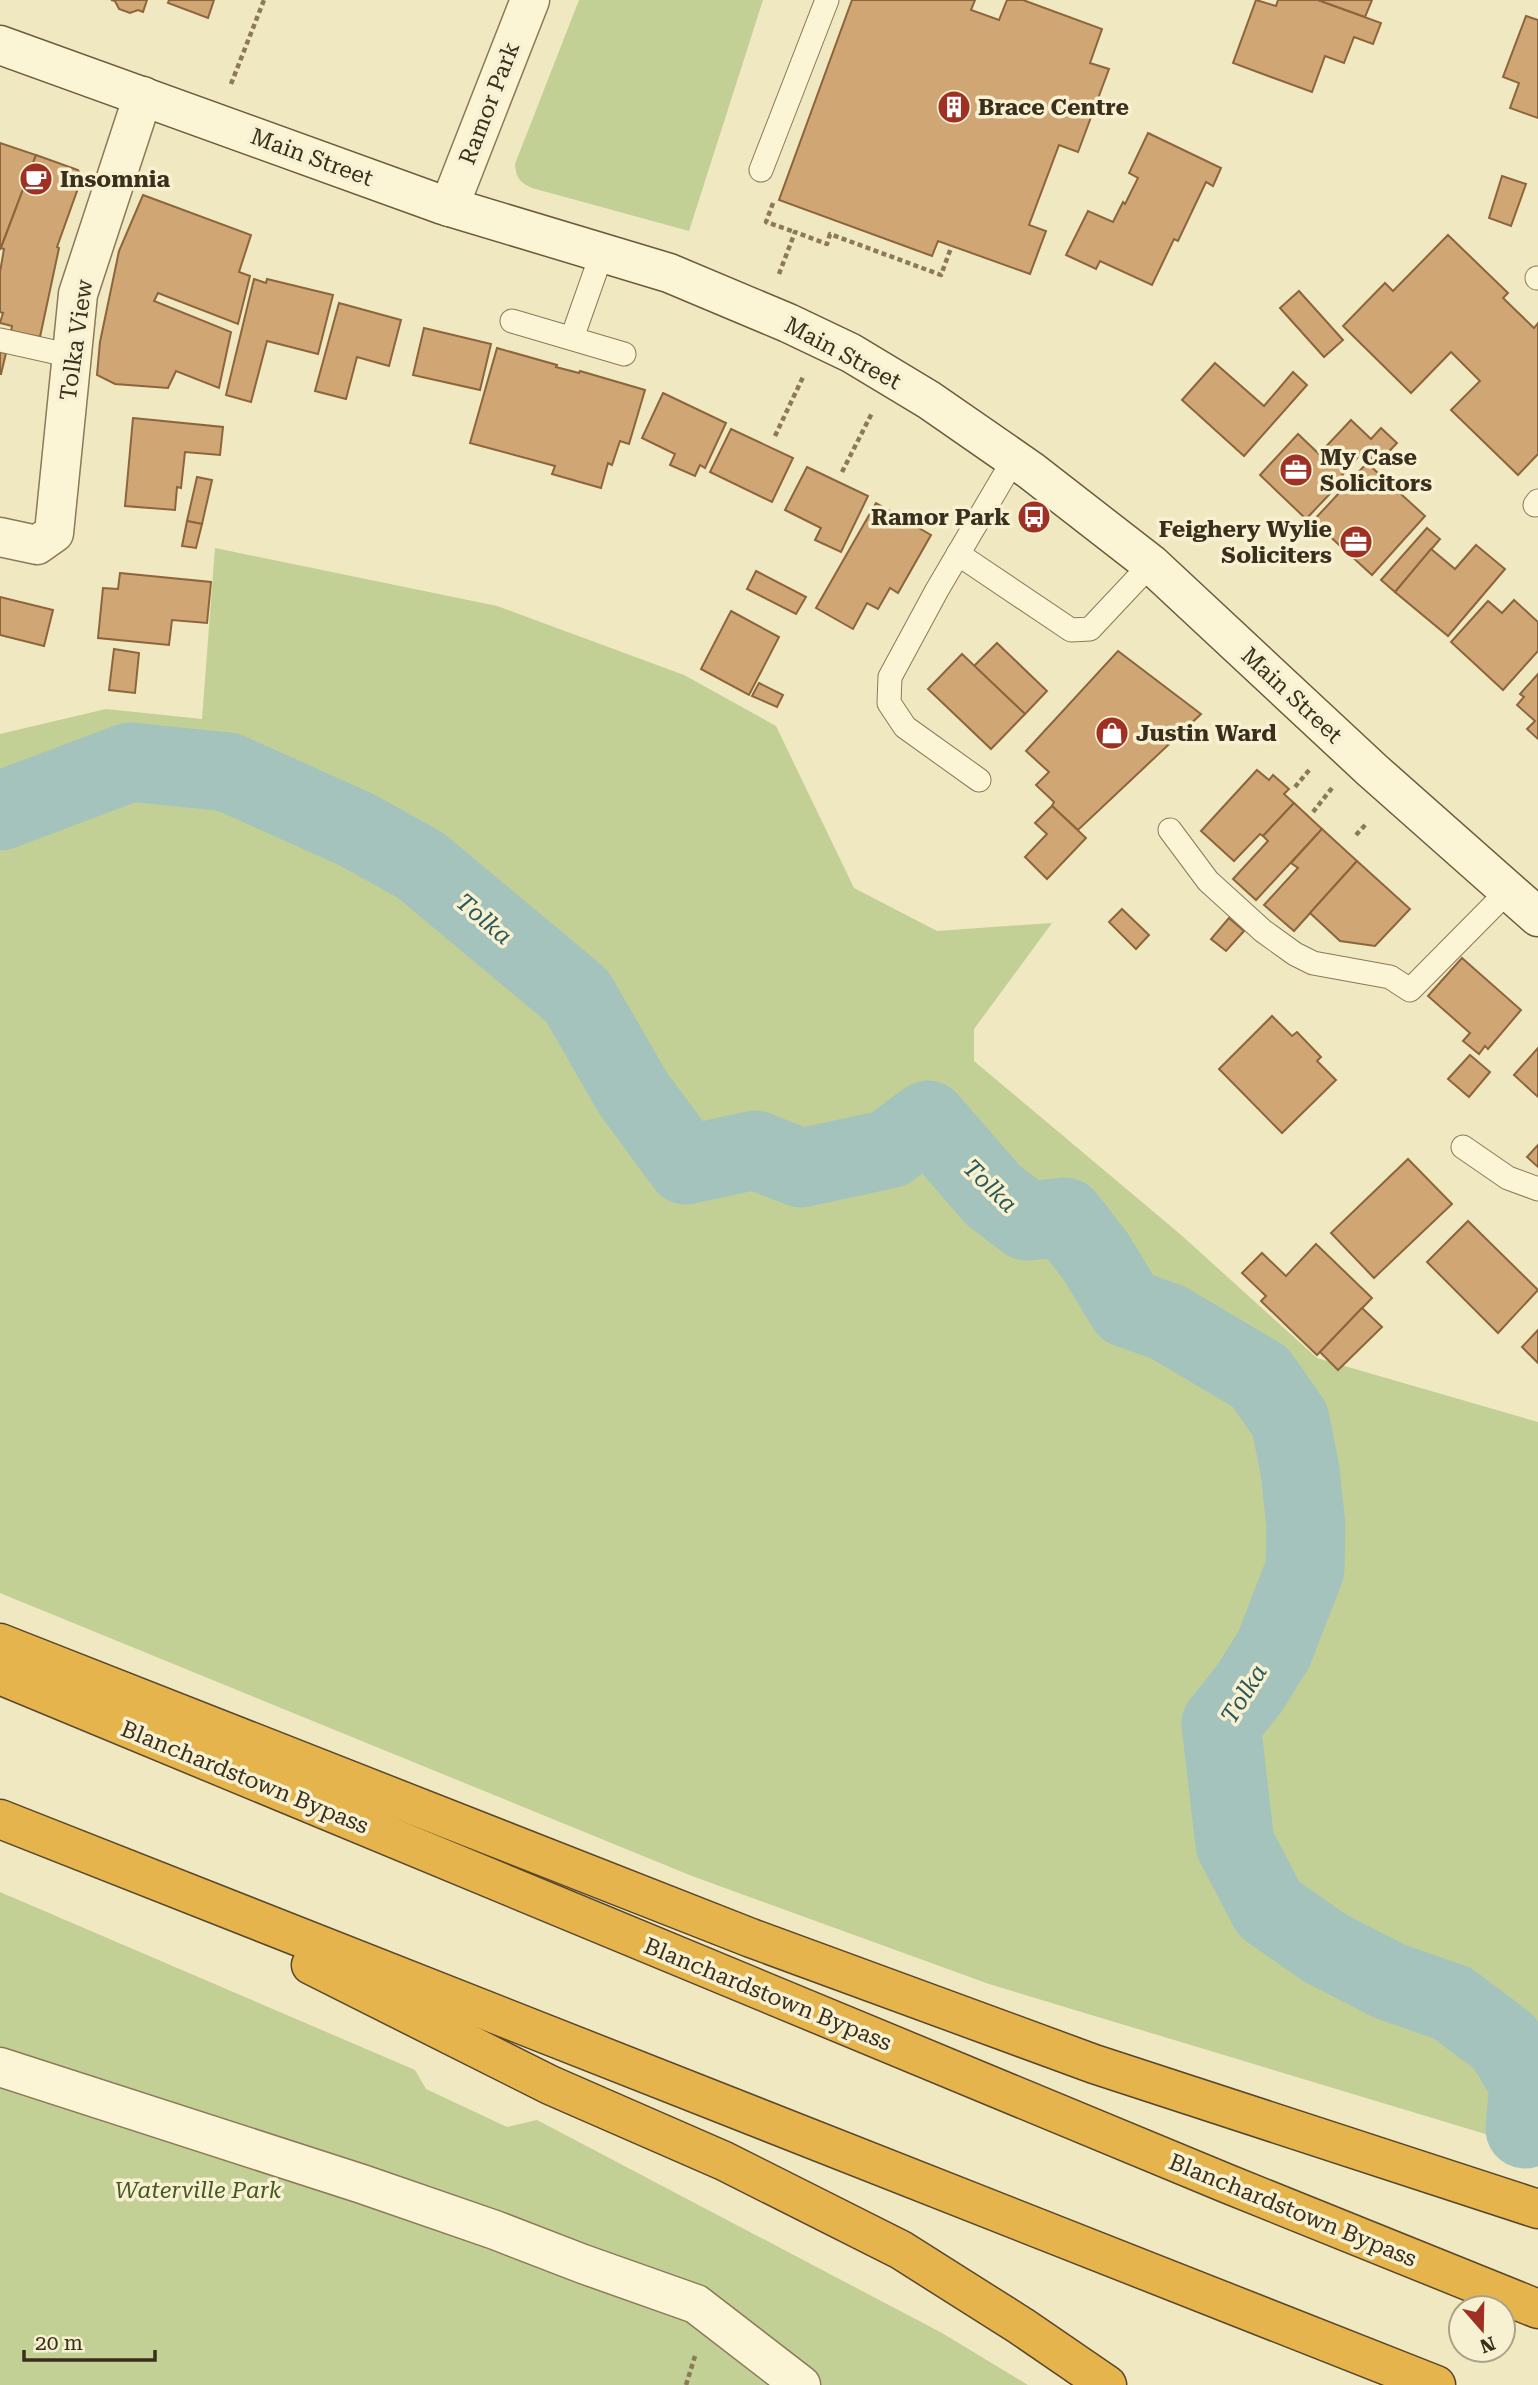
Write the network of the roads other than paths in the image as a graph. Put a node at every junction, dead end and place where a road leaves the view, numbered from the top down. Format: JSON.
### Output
{"nodes":[{"id":1,"x":530,"y":0,"type":"edge"},
{"id":2,"x":827,"y":0,"type":"edge"},
{"id":3,"x":0,"y":45,"type":"edge"},
{"id":4,"x":143,"y":96,"type":"junction"},
{"id":5,"x":761,"y":170,"type":"dead end"},
{"id":6,"x":449,"y":207,"type":"junction"},
{"id":7,"x":602,"y":253,"type":"junction"},
{"id":8,"x":512,"y":321,"type":"dead end"},
{"id":9,"x":572,"y":338,"type":"junction"},
{"id":10,"x":0,"y":340,"type":"edge"},
{"id":11,"x":624,"y":354,"type":"dead end"},
{"id":12,"x":72,"y":356,"type":"junction"},
{"id":13,"x":1014,"y":459,"type":"junction"},
{"id":14,"x":0,"y":537,"type":"edge"},
{"id":15,"x":958,"y":554,"type":"junction"},
{"id":16,"x":1151,"y":564,"type":"junction"},
{"id":17,"x":979,"y":780,"type":"dead end"},
{"id":18,"x":1170,"y":830,"type":"dead end"},
{"id":19,"x":1508,"y":891,"type":"junction"},
{"id":20,"x":1538,"y":918,"type":"edge"},
{"id":21,"x":1462,"y":1147,"type":"dead end"},
{"id":22,"x":1538,"y":1189,"type":"edge"},
{"id":23,"x":0,"y":1643,"type":"edge"},
{"id":24,"x":0,"y":1675,"type":"edge"},
{"id":25,"x":0,"y":1819,"type":"edge"},
{"id":26,"x":0,"y":1825,"type":"edge"},
{"id":27,"x":0,"y":2067,"type":"edge"},
{"id":28,"x":1538,"y":2208,"type":"edge"},
{"id":29,"x":1538,"y":2309,"type":"edge"},
{"id":30,"x":801,"y":2385,"type":"edge"},
{"id":31,"x":1107,"y":2385,"type":"edge"},
{"id":32,"x":1436,"y":2385,"type":"edge"}],
"edges":[{"from":1,"to":6,"type":"street","name":"Ramor Park"},
{"from":2,"to":5,"type":"lane"},
{"from":3,"to":4,"type":"street","name":"Main Street"},
{"from":4,"to":6,"type":"street","name":"Main Street"},
{"from":4,"to":12,"type":"street","name":"Tolka View"},
{"from":6,"to":7,"type":"street","name":"Main Street"},
{"from":7,"to":9,"type":"lane"},
{"from":7,"to":13,"type":"street","name":"Main Street"},
{"from":8,"to":9,"type":"lane"},
{"from":9,"to":11,"type":"lane"},
{"from":10,"to":12,"type":"lane"},
{"from":12,"to":14,"type":"street","name":"Tolka View"},
{"from":13,"to":15,"type":"lane"},
{"from":13,"to":16,"type":"street","name":"Main Street"},
{"from":15,"to":16,"type":"lane"},
{"from":15,"to":17,"type":"lane"},
{"from":16,"to":19,"type":"street","name":"Main Street"},
{"from":18,"to":19,"type":"lane"},
{"from":19,"to":20,"type":"street","name":"Main Street"},
{"from":21,"to":22,"type":"lane"},
{"from":23,"to":28,"type":"highway"},
{"from":24,"to":29,"type":"highway","name":"Blanchardstown Bypass"},
{"from":25,"to":32,"type":"highway"},
{"from":26,"to":31,"type":"highway"},
{"from":27,"to":30,"type":"street"}]}
